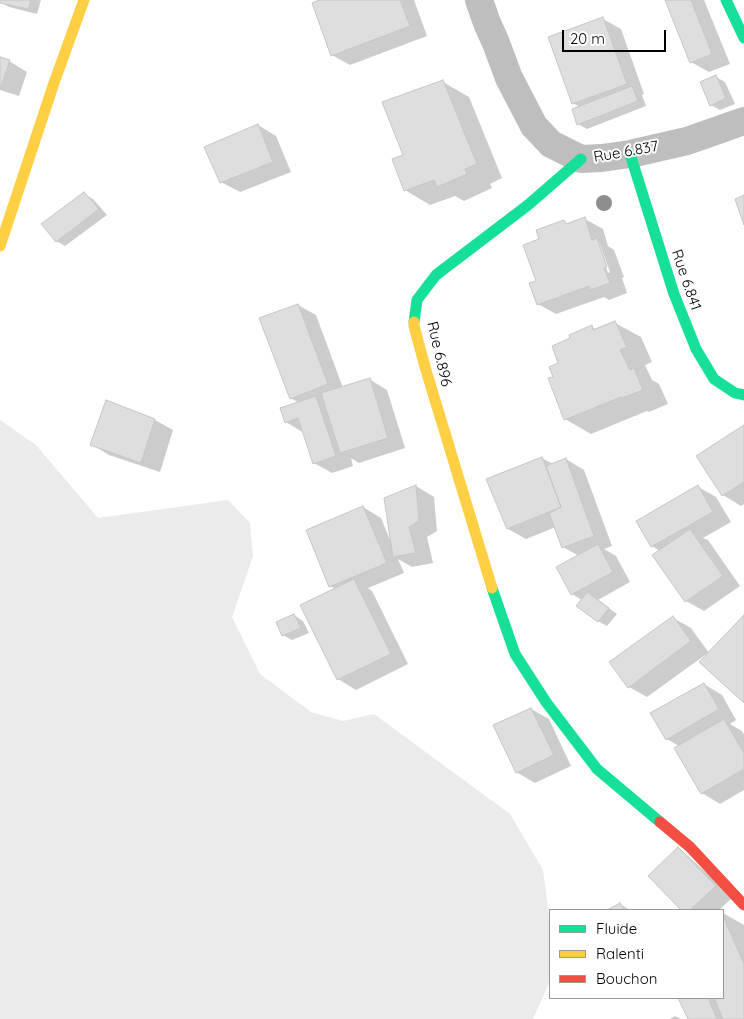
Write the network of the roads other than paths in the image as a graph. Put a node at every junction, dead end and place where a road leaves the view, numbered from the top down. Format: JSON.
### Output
{"nodes":[{"id":1,"x":84,"y":0,"type":"edge"},
{"id":2,"x":479,"y":0,"type":"edge"},
{"id":3,"x":726,"y":0,"type":"edge"},
{"id":4,"x":744,"y":38,"type":"edge"},
{"id":5,"x":744,"y":121,"type":"edge"},
{"id":6,"x":630,"y":154,"type":"junction"},
{"id":7,"x":581,"y":159,"type":"junction"},
{"id":8,"x":0,"y":246,"type":"edge"},
{"id":9,"x":744,"y":395,"type":"edge"},
{"id":10,"x":744,"y":905,"type":"edge"}],
"edges":[{"from":1,"to":8,"type":"street"},
{"from":2,"to":7,"type":"street","name":"Rue 6.837"},
{"from":3,"to":4,"type":"street"},
{"from":5,"to":6,"type":"street","name":"Rue 6.837"},
{"from":6,"to":7,"type":"street","name":"Rue 6.837"},
{"from":6,"to":9,"type":"street","name":"Rue 6.841"},
{"from":7,"to":10,"type":"street","name":"Rue 6.896"}]}
